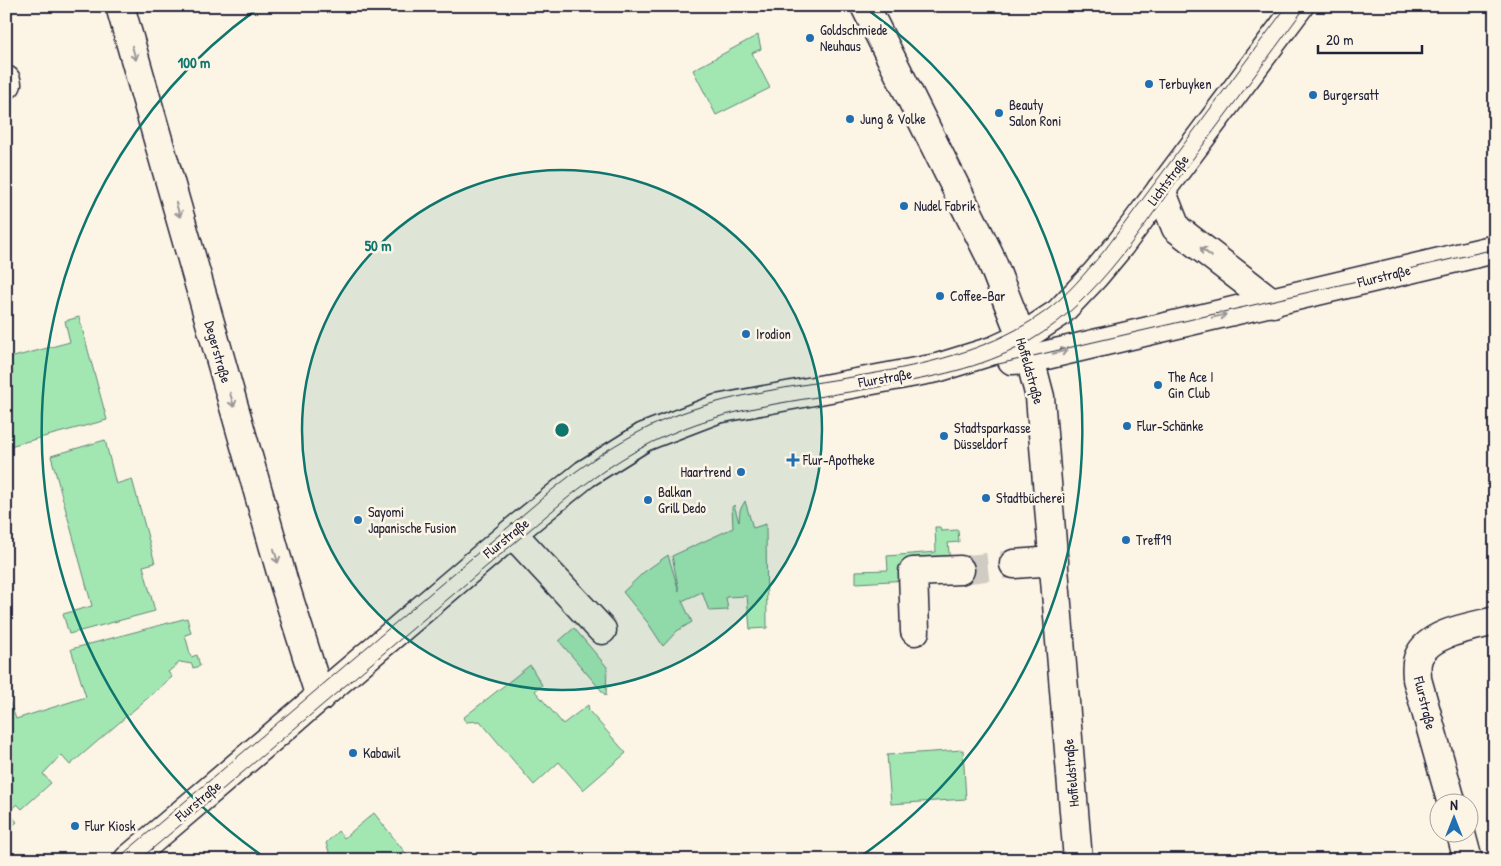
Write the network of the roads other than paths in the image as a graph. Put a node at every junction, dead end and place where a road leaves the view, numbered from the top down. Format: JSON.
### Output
{"nodes":[{"id":1,"x":120,"y":6,"type":"edge"},
{"id":2,"x":865,"y":6,"type":"edge"},
{"id":3,"x":1299,"y":6,"type":"edge"},
{"id":4,"x":1161,"y":190,"type":"junction"},
{"id":5,"x":1495,"y":249,"type":"edge"},
{"id":6,"x":1272,"y":303,"type":"junction"},
{"id":7,"x":1025,"y":349,"type":"junction"},
{"id":8,"x":512,"y":533,"type":"junction"},
{"id":9,"x":1054,"y":562,"type":"junction"},
{"id":10,"x":1014,"y":564,"type":"tunnel mouth"},
{"id":11,"x":960,"y":570,"type":"tunnel mouth"},
{"id":12,"x":1495,"y":621,"type":"edge"},
{"id":13,"x":602,"y":630,"type":"dead end"},
{"id":14,"x":915,"y":631,"type":"dead end"},
{"id":15,"x":320,"y":697,"type":"junction"},
{"id":16,"x":1449,"y":794,"type":"edge"},
{"id":17,"x":1464,"y":844,"type":"edge"},
{"id":18,"x":128,"y":860,"type":"edge"},
{"id":19,"x":1078,"y":860,"type":"edge"},
{"id":20,"x":1468,"y":860,"type":"edge"}],
"edges":[{"from":1,"to":15,"type":"street","name":"Degerstraße","one_way":true},
{"from":2,"to":7,"type":"street","name":"Hoffeldstraße"},
{"from":3,"to":4,"type":"street","name":"Lichtstraße"},
{"from":6,"to":4,"type":"street","one_way":true},
{"from":4,"to":7,"type":"street","name":"Lichtstraße"},
{"from":5,"to":6,"type":"street","name":"Flurstraße"},
{"from":7,"to":6,"type":"street","name":"Flurstraße","one_way":true},
{"from":7,"to":8,"type":"street","name":"Flurstraße"},
{"from":7,"to":9,"type":"street","name":"Hoffeldstraße"},
{"from":8,"to":13,"type":"street"},
{"from":8,"to":15,"type":"street","name":"Flurstraße"},
{"from":9,"to":10,"type":"street"},
{"from":9,"to":19,"type":"street","name":"Hoffeldstraße"},
{"from":11,"to":14,"type":"street"},
{"from":12,"to":16,"type":"street","name":"Flurstraße"},
{"from":15,"to":18,"type":"street","name":"Flurstraße"},
{"from":17,"to":20,"type":"street"}]}
